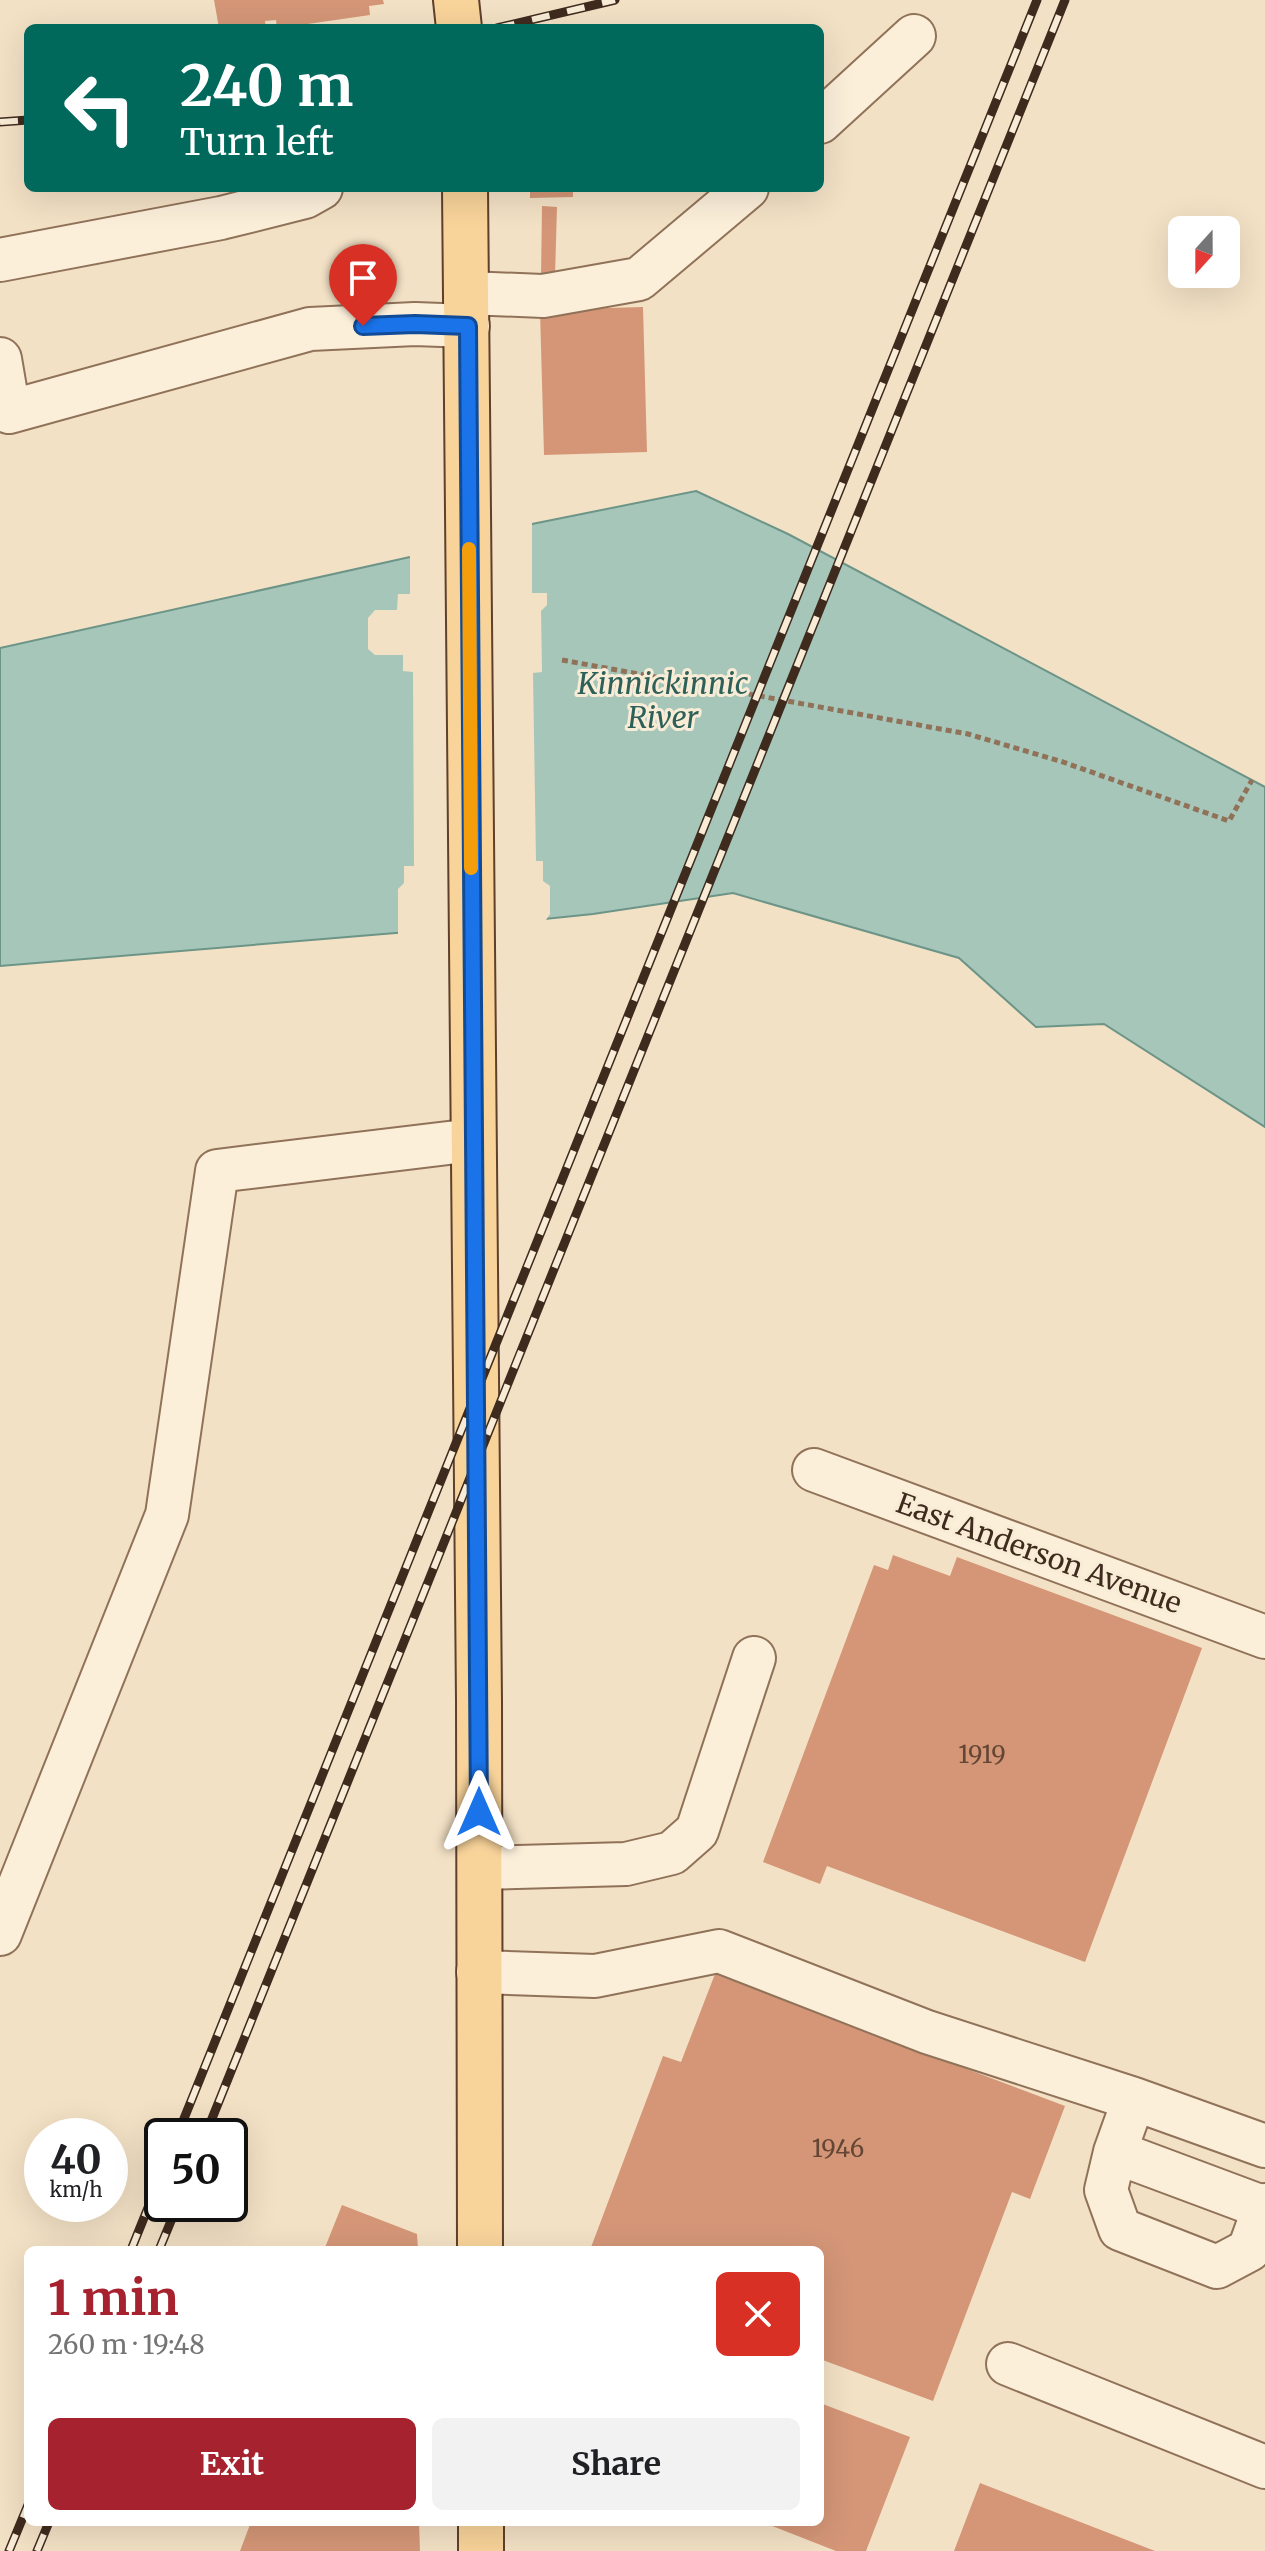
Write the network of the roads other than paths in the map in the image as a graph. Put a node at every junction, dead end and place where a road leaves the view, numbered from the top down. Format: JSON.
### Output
{"nodes":[{"id":1,"x":456,"y":0,"type":"edge"},
{"id":2,"x":459,"y":24,"type":"edge"},
{"id":3,"x":914,"y":36,"type":"dead end"},
{"id":4,"x":824,"y":118,"type":"edge"},
{"id":5,"x":314,"y":192,"type":"edge"},
{"id":6,"x":465,"y":192,"type":"edge"},
{"id":7,"x":742,"y":192,"type":"edge"},
{"id":8,"x":0,"y":260,"type":"edge"},
{"id":9,"x":468,"y":309,"type":"junction"},
{"id":10,"x":0,"y":359,"type":"edge"},
{"id":11,"x":473,"y":1140,"type":"junction"},
{"id":12,"x":814,"y":1470,"type":"dead end"},
{"id":13,"x":1265,"y":1637,"type":"edge"},
{"id":14,"x":754,"y":1658,"type":"dead end"},
{"id":15,"x":479,"y":1868,"type":"junction"},
{"id":16,"x":0,"y":1934,"type":"edge"},
{"id":17,"x":478,"y":1972,"type":"junction"},
{"id":18,"x":1134,"y":2099,"type":"junction"},
{"id":19,"x":1265,"y":2146,"type":"edge"},
{"id":20,"x":1115,"y":2152,"type":"junction"},
{"id":21,"x":1265,"y":2207,"type":"edge"},
{"id":22,"x":480,"y":2246,"type":"edge"},
{"id":23,"x":1008,"y":2364,"type":"dead end"},
{"id":24,"x":1265,"y":2467,"type":"edge"},
{"id":25,"x":481,"y":2526,"type":"edge"},
{"id":26,"x":481,"y":2551,"type":"edge"}],
"edges":[{"from":1,"to":2,"type":"main road"},
{"from":3,"to":4,"type":"street"},
{"from":5,"to":8,"type":"street"},
{"from":6,"to":9,"type":"main road"},
{"from":7,"to":9,"type":"street"},
{"from":9,"to":10,"type":"street"},
{"from":9,"to":11,"type":"main road"},
{"from":11,"to":15,"type":"main road"},
{"from":11,"to":16,"type":"street"},
{"from":12,"to":13,"type":"street","name":"East Anderson Avenue"},
{"from":14,"to":15,"type":"street"},
{"from":15,"to":17,"type":"main road"},
{"from":17,"to":18,"type":"street"},
{"from":17,"to":22,"type":"main road"},
{"from":18,"to":19,"type":"street"},
{"from":18,"to":20,"type":"street"},
{"from":20,"to":21,"type":"street"},
{"from":20,"to":21,"type":"street"},
{"from":23,"to":24,"type":"street"},
{"from":25,"to":26,"type":"main road"}]}
